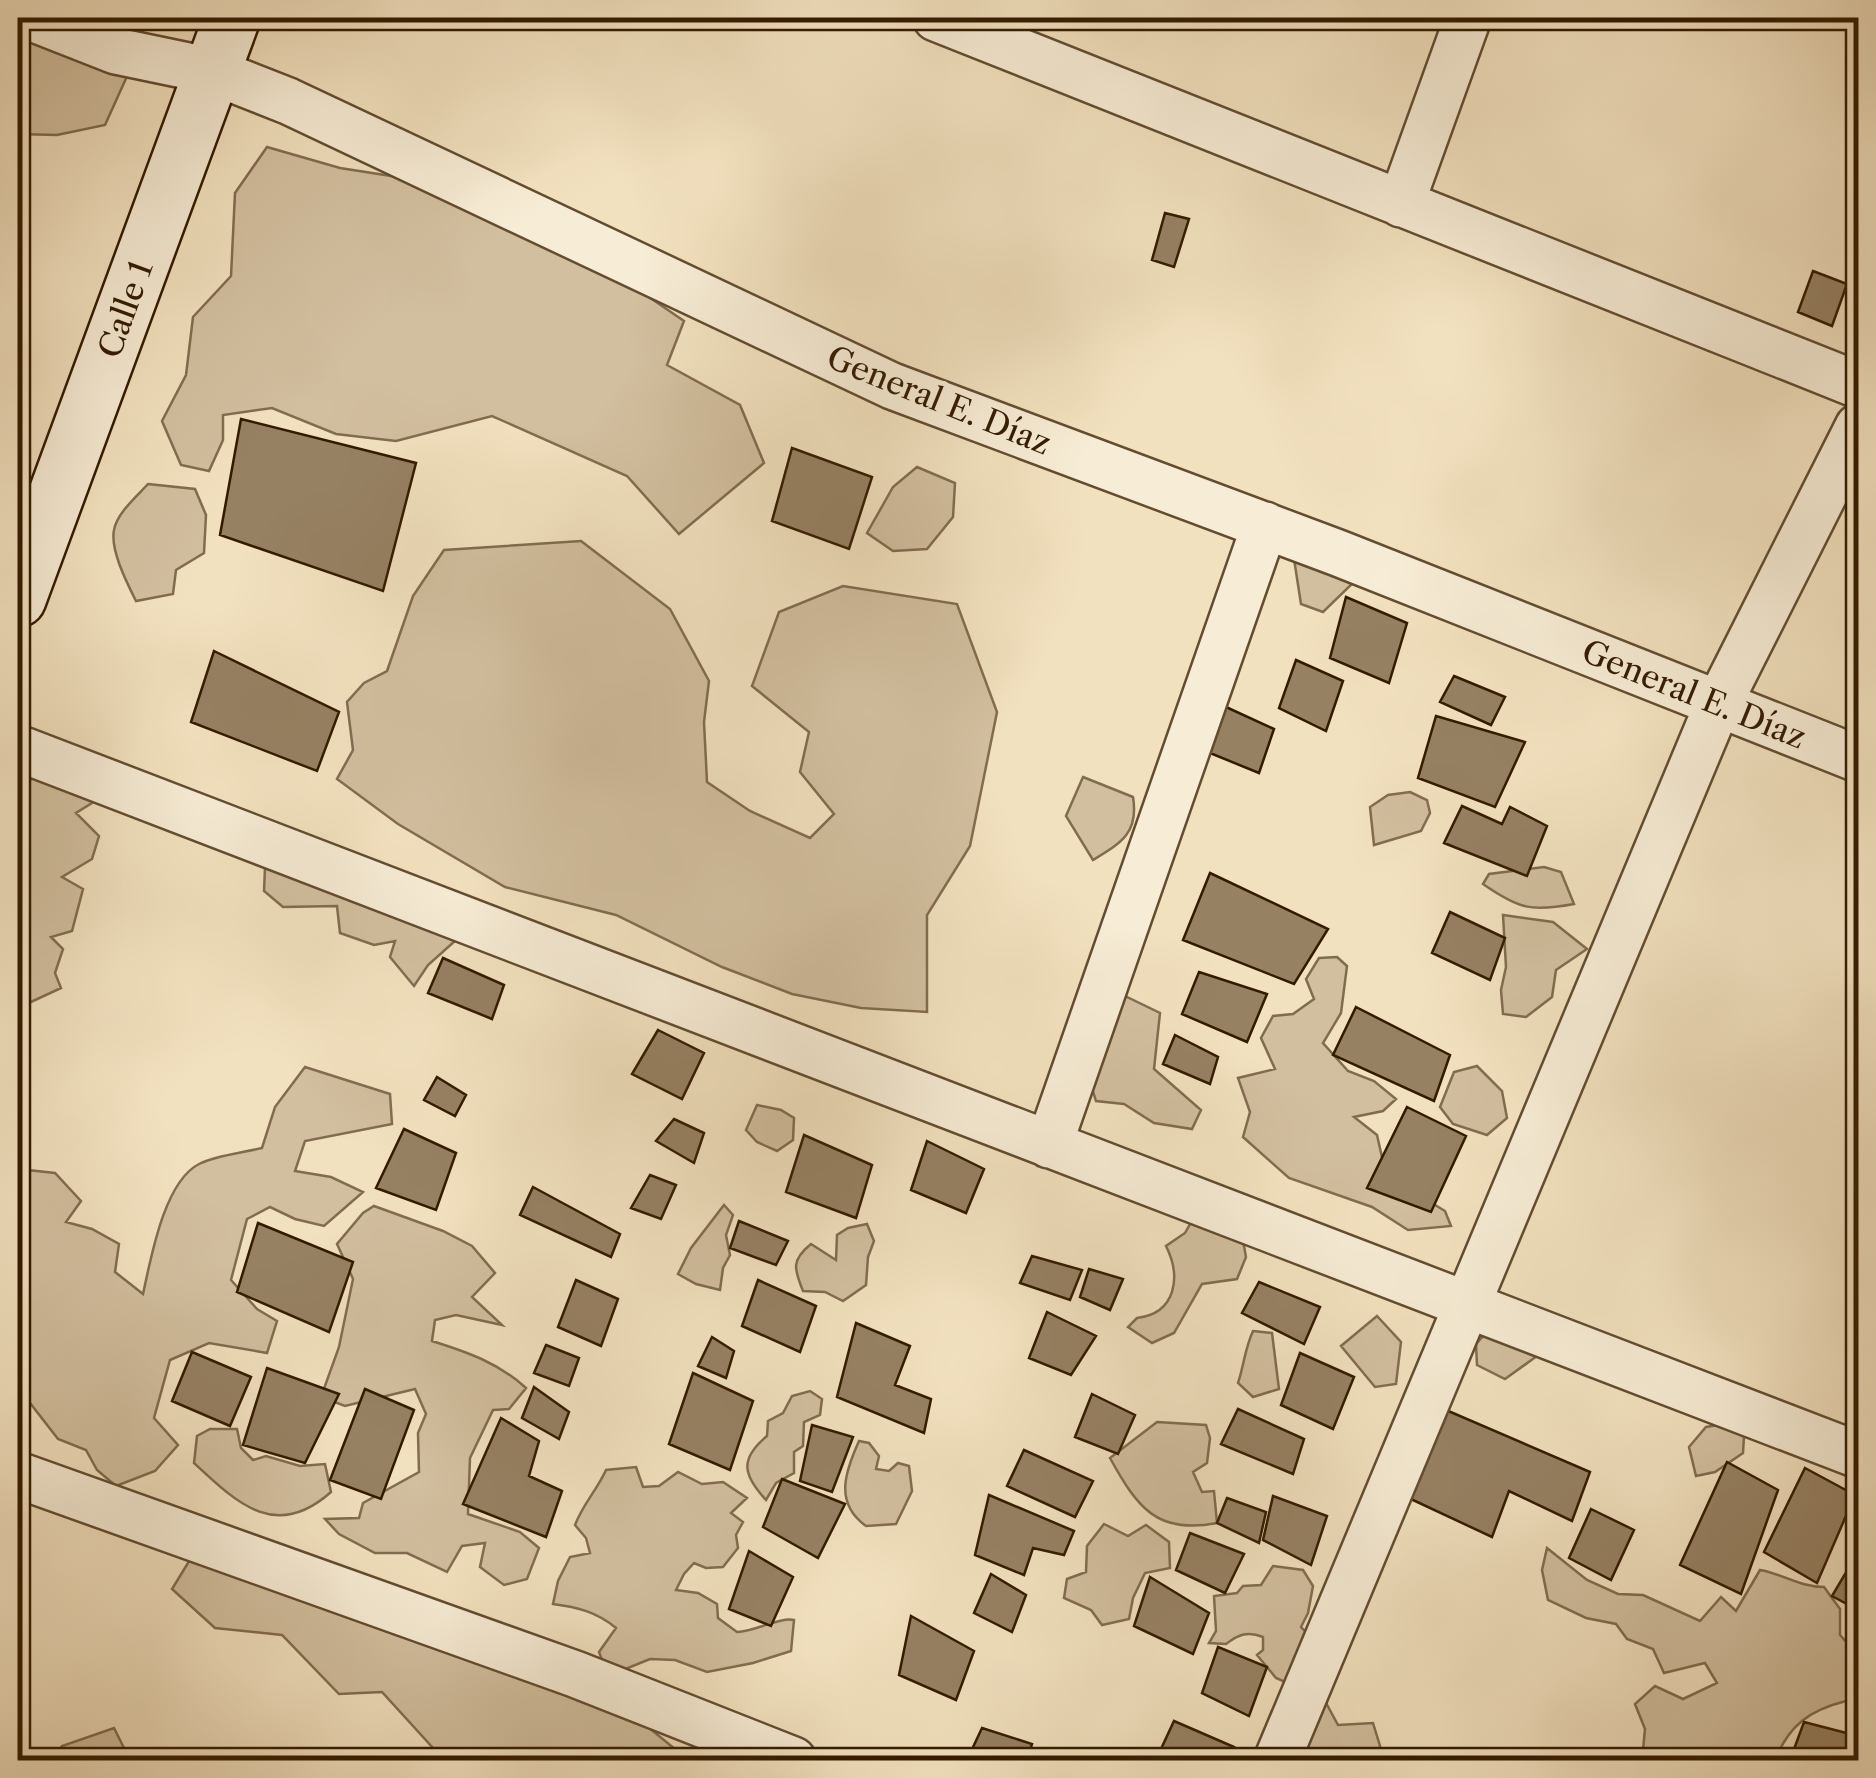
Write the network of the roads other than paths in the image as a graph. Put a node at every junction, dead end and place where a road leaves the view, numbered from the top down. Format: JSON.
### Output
{"nodes":[{"id":1,"x":32,"y":18,"type":"edge"},
{"id":2,"x":232,"y":18,"type":"edge"},
{"id":3,"x":936,"y":18,"type":"edge"},
{"id":4,"x":1468,"y":18,"type":"edge"},
{"id":5,"x":212,"y":72,"type":"junction"},
{"id":6,"x":1401,"y":204,"type":"junction"},
{"id":7,"x":1858,"y":385,"type":"edge"},
{"id":8,"x":1858,"y":427,"type":"edge"},
{"id":9,"x":1265,"y":525,"type":"junction"},
{"id":10,"x":18,"y":600,"type":"edge"},
{"id":11,"x":1720,"y":704,"type":"junction"},
{"id":12,"x":18,"y":748,"type":"edge"},
{"id":13,"x":1858,"y":759,"type":"edge"},
{"id":14,"x":1050,"y":1145,"type":"junction"},
{"id":15,"x":1467,"y":1305,"type":"junction"},
{"id":16,"x":1858,"y":1455,"type":"edge"},
{"id":17,"x":18,"y":1475,"type":"edge"},
{"id":18,"x":793,"y":1760,"type":"edge"},
{"id":19,"x":1277,"y":1760,"type":"edge"}],
"edges":[{"from":1,"to":5,"type":"street","name":"General E. Díaz"},
{"from":2,"to":5,"type":"street","name":"Calle 1"},
{"from":3,"to":6,"type":"street"},
{"from":4,"to":6,"type":"street"},
{"from":5,"to":9,"type":"street","name":"General E. Díaz"},
{"from":5,"to":10,"type":"street","name":"Calle 1"},
{"from":6,"to":7,"type":"street"},
{"from":8,"to":11,"type":"street"},
{"from":9,"to":11,"type":"street","name":"General E. Díaz"},
{"from":9,"to":14,"type":"street"},
{"from":11,"to":13,"type":"street","name":"General E. Díaz"},
{"from":11,"to":15,"type":"street"},
{"from":12,"to":14,"type":"street"},
{"from":14,"to":15,"type":"street"},
{"from":15,"to":16,"type":"street"},
{"from":15,"to":19,"type":"street"},
{"from":17,"to":18,"type":"street"}]}
